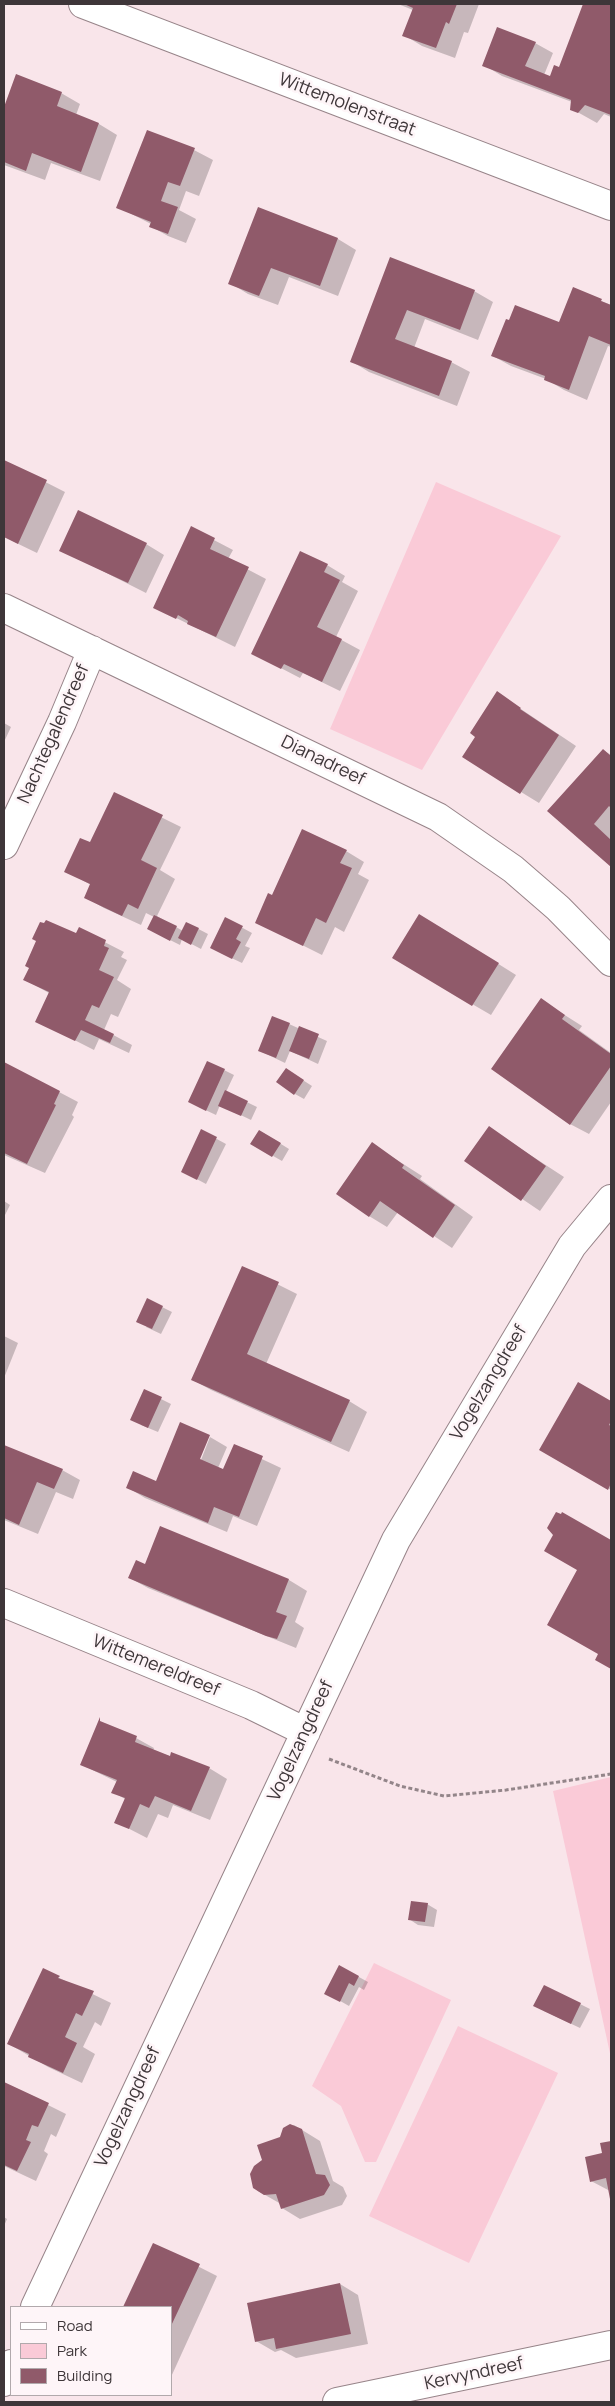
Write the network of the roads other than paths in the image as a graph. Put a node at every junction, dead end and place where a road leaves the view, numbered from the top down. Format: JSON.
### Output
{"nodes":[{"id":1,"x":83,"y":4,"type":"edge"},
{"id":2,"x":611,"y":206,"type":"edge"},
{"id":3,"x":4,"y":608,"type":"edge"},
{"id":4,"x":92,"y":650,"type":"junction"},
{"id":5,"x":4,"y":845,"type":"edge"},
{"id":6,"x":611,"y":962,"type":"edge"},
{"id":7,"x":611,"y":1199,"type":"edge"},
{"id":8,"x":4,"y":1603,"type":"edge"},
{"id":9,"x":302,"y":1740,"type":"junction"},
{"id":10,"x":35,"y":2306,"type":"edge"},
{"id":11,"x":611,"y":2345,"type":"edge"},
{"id":12,"x":10,"y":2367,"type":"edge"},
{"id":13,"x":4,"y":2382,"type":"edge"},
{"id":14,"x":337,"y":2402,"type":"edge"}],
"edges":[{"from":1,"to":2,"type":"street","name":"Wittemolenstraat"},
{"from":3,"to":4,"type":"street","name":"Dianadreef"},
{"from":4,"to":5,"type":"street","name":"Nachtegalendreef"},
{"from":4,"to":6,"type":"street","name":"Dianadreef"},
{"from":7,"to":9,"type":"street","name":"Vogelzangdreef"},
{"from":8,"to":9,"type":"street","name":"Wittemereldreef"},
{"from":9,"to":10,"type":"street","name":"Vogelzangdreef"},
{"from":11,"to":14,"type":"street","name":"Kervyndreef"},
{"from":12,"to":13,"type":"street"}]}
